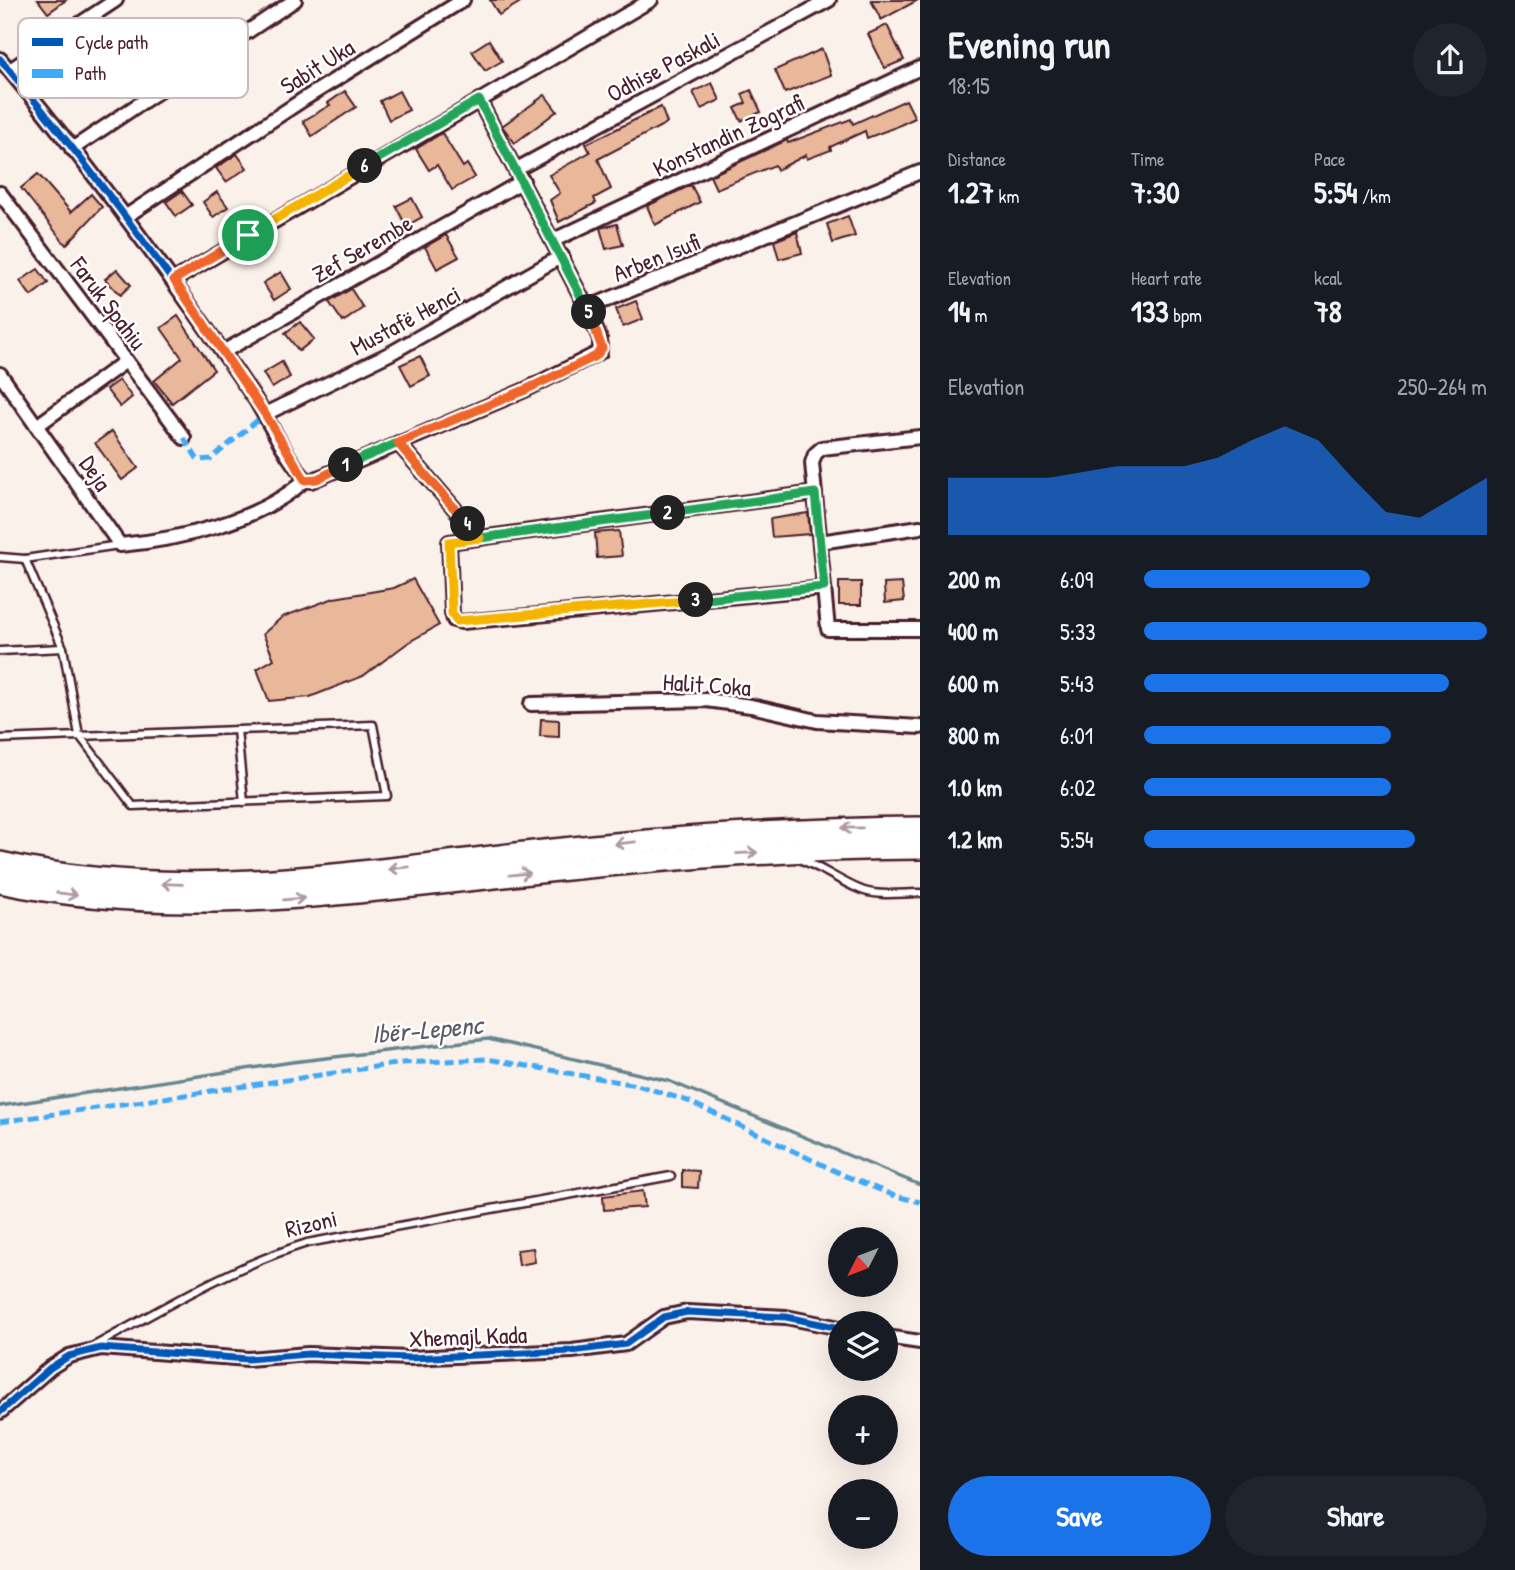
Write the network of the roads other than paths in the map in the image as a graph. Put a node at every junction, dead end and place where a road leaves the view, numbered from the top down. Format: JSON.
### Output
{"nodes":[{"id":1,"x":116,"y":0,"type":"edge"},
{"id":2,"x":296,"y":0,"type":"edge"},
{"id":3,"x":463,"y":0,"type":"edge"},
{"id":4,"x":651,"y":0,"type":"edge"},
{"id":5,"x":829,"y":0,"type":"edge"},
{"id":6,"x":89,"y":18,"type":"edge"},
{"id":7,"x":248,"y":32,"type":"edge"},
{"id":8,"x":0,"y":59,"type":"edge"},
{"id":9,"x":18,"y":65,"type":"edge"},
{"id":10,"x":920,"y":68,"type":"edge"},
{"id":11,"x":10,"y":70,"type":"junction"},
{"id":12,"x":18,"y":80,"type":"edge"},
{"id":13,"x":32,"y":98,"type":"edge"},
{"id":14,"x":149,"y":98,"type":"edge"},
{"id":15,"x":479,"y":100,"type":"junction"},
{"id":16,"x":72,"y":149,"type":"junction"},
{"id":17,"x":920,"y":172,"type":"edge"},
{"id":18,"x":520,"y":175,"type":"junction"},
{"id":19,"x":0,"y":193,"type":"edge"},
{"id":20,"x":125,"y":217,"type":"junction"},
{"id":21,"x":554,"y":240,"type":"junction"},
{"id":22,"x":562,"y":256,"type":"junction"},
{"id":23,"x":174,"y":280,"type":"junction"},
{"id":24,"x":587,"y":308,"type":"junction"},
{"id":25,"x":223,"y":352,"type":"junction"},
{"id":26,"x":126,"y":361,"type":"junction"},
{"id":27,"x":0,"y":374,"type":"edge"},
{"id":28,"x":265,"y":414,"type":"junction"},
{"id":29,"x":38,"y":425,"type":"junction"},
{"id":30,"x":920,"y":437,"type":"edge"},
{"id":31,"x":184,"y":438,"type":"dead end"},
{"id":32,"x":398,"y":443,"type":"junction"},
{"id":33,"x":305,"y":480,"type":"junction"},
{"id":34,"x":815,"y":493,"type":"junction"},
{"id":35,"x":920,"y":527,"type":"edge"},
{"id":36,"x":480,"y":538,"type":"junction"},
{"id":37,"x":820,"y":542,"type":"junction"},
{"id":38,"x":120,"y":545,"type":"junction"},
{"id":39,"x":0,"y":556,"type":"edge"},
{"id":40,"x":25,"y":559,"type":"junction"},
{"id":41,"x":824,"y":587,"type":"junction"},
{"id":42,"x":920,"y":629,"type":"edge"},
{"id":43,"x":63,"y":648,"type":"junction"},
{"id":44,"x":0,"y":651,"type":"edge"},
{"id":45,"x":531,"y":704,"type":"dead end"},
{"id":46,"x":920,"y":727,"type":"edge"},
{"id":47,"x":237,"y":730,"type":"junction"},
{"id":48,"x":79,"y":735,"type":"junction"},
{"id":49,"x":0,"y":738,"type":"edge"},
{"id":50,"x":244,"y":802,"type":"junction"},
{"id":51,"x":920,"y":828,"type":"edge"},
{"id":52,"x":920,"y":848,"type":"edge"},
{"id":53,"x":778,"y":851,"type":"junction"},
{"id":54,"x":0,"y":863,"type":"edge"},
{"id":55,"x":0,"y":882,"type":"edge"},
{"id":56,"x":920,"y":892,"type":"edge"},
{"id":57,"x":671,"y":1176,"type":"dead end"},
{"id":58,"x":828,"y":1326,"type":"edge"},
{"id":59,"x":898,"y":1339,"type":"edge"},
{"id":60,"x":920,"y":1342,"type":"edge"},
{"id":61,"x":86,"y":1350,"type":"junction"},
{"id":62,"x":0,"y":1412,"type":"edge"}],
"edges":[{"from":1,"to":6,"type":"street"},
{"from":2,"to":7,"type":"street"},
{"from":3,"to":20,"type":"street","name":"Sabit Uka"},
{"from":4,"to":15,"type":"street"},
{"from":5,"to":18,"type":"street","name":"Odhise Paskali"},
{"from":8,"to":11,"type":"street"},
{"from":9,"to":11,"type":"street"},
{"from":10,"to":21,"type":"street","name":"Konstandin Zografi"},
{"from":11,"to":12,"type":"street"},
{"from":13,"to":16,"type":"street"},
{"from":14,"to":16,"type":"street"},
{"from":15,"to":18,"type":"street"},
{"from":15,"to":23,"type":"street"},
{"from":16,"to":20,"type":"street"},
{"from":17,"to":24,"type":"street","name":"Arben Isufi"},
{"from":18,"to":21,"type":"street"},
{"from":18,"to":25,"type":"street","name":"Zef Serembe"},
{"from":19,"to":26,"type":"street","name":"Faruk Spahiu"},
{"from":20,"to":23,"type":"street"},
{"from":21,"to":22,"type":"street"},
{"from":22,"to":24,"type":"street"},
{"from":22,"to":28,"type":"street","name":"Mustafë Henci"},
{"from":23,"to":25,"type":"street"},
{"from":24,"to":32,"type":"street"},
{"from":25,"to":28,"type":"street"},
{"from":26,"to":29,"type":"street"},
{"from":26,"to":31,"type":"street","name":"Faruk Spahiu"},
{"from":27,"to":29,"type":"street","name":"Deja"},
{"from":28,"to":33,"type":"street"},
{"from":29,"to":38,"type":"street","name":"Deja"},
{"from":30,"to":34,"type":"street"},
{"from":32,"to":33,"type":"street"},
{"from":32,"to":36,"type":"street"},
{"from":33,"to":38,"type":"street"},
{"from":34,"to":36,"type":"street"},
{"from":34,"to":37,"type":"street"},
{"from":35,"to":37,"type":"street"},
{"from":36,"to":41,"type":"street"},
{"from":37,"to":41,"type":"street"},
{"from":38,"to":40,"type":"lane"},
{"from":39,"to":40,"type":"lane"},
{"from":40,"to":43,"type":"lane"},
{"from":41,"to":42,"type":"street"},
{"from":43,"to":44,"type":"lane"},
{"from":43,"to":48,"type":"lane"},
{"from":45,"to":46,"type":"street","name":"Halit Coka"},
{"from":47,"to":48,"type":"lane"},
{"from":47,"to":50,"type":"lane"},
{"from":47,"to":50,"type":"lane"},
{"from":48,"to":49,"type":"lane"},
{"from":48,"to":50,"type":"lane"},
{"from":51,"to":54,"type":"highway","one_way":true},
{"from":52,"to":53,"type":"highway"},
{"from":55,"to":53,"type":"highway","one_way":true},
{"from":53,"to":56,"type":"lane"},
{"from":57,"to":61,"type":"lane","name":"Rizoni"},
{"from":58,"to":61,"type":"street","name":"Xhemajl Kada"},
{"from":59,"to":60,"type":"street"},
{"from":61,"to":62,"type":"street","name":"Rizoni"}]}
